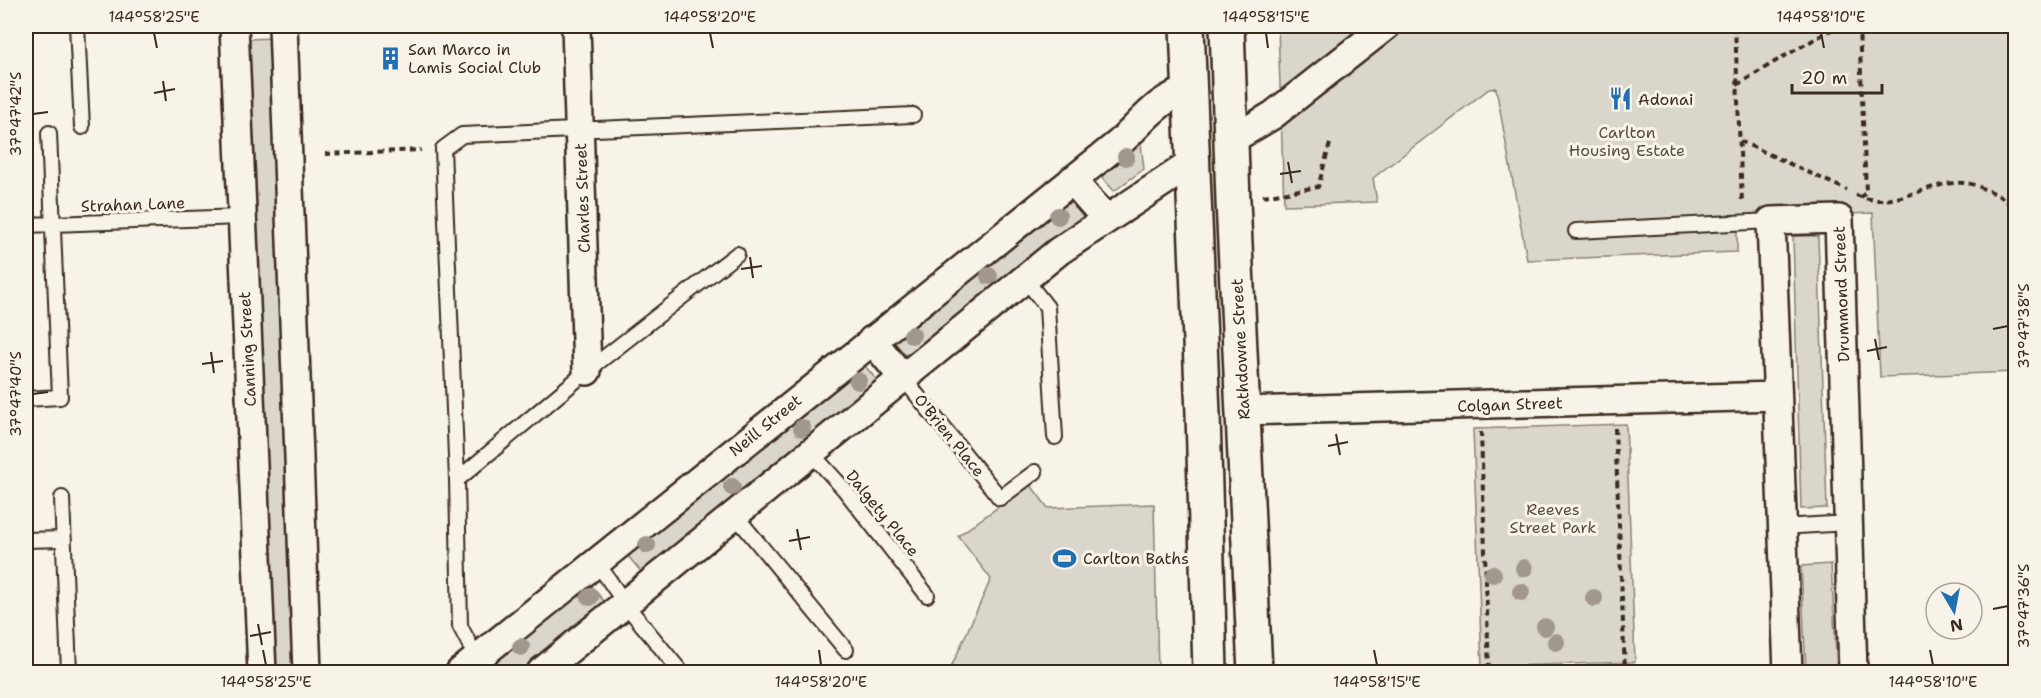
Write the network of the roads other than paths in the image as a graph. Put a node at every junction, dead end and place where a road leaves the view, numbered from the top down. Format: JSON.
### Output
{"nodes":[{"id":1,"x":76,"y":26,"type":"edge"},
{"id":2,"x":234,"y":26,"type":"edge"},
{"id":3,"x":283,"y":26,"type":"edge"},
{"id":4,"x":576,"y":26,"type":"edge"},
{"id":5,"x":1187,"y":26,"type":"edge"},
{"id":6,"x":1227,"y":26,"type":"edge"},
{"id":7,"x":1386,"y":26,"type":"edge"},
{"id":8,"x":1229,"y":90,"type":"junction"},
{"id":9,"x":1189,"y":91,"type":"junction"},
{"id":10,"x":913,"y":115,"type":"dead end"},
{"id":11,"x":82,"y":127,"type":"dead end"},
{"id":12,"x":579,"y":130,"type":"junction"},
{"id":13,"x":49,"y":133,"type":"dead end"},
{"id":14,"x":1231,"y":133,"type":"junction"},
{"id":15,"x":1192,"y":163,"type":"junction"},
{"id":16,"x":1072,"y":180,"type":"junction"},
{"id":17,"x":241,"y":217,"type":"junction"},
{"id":18,"x":1106,"y":219,"type":"junction"},
{"id":19,"x":1771,"y":221,"type":"junction"},
{"id":20,"x":53,"y":224,"type":"junction"},
{"id":21,"x":26,"y":225,"type":"edge"},
{"id":22,"x":1576,"y":231,"type":"dead end"},
{"id":23,"x":737,"y":254,"type":"dead end"},
{"id":24,"x":1025,"y":279,"type":"junction"},
{"id":25,"x":872,"y":340,"type":"junction"},
{"id":26,"x":587,"y":371,"type":"junction"},
{"id":27,"x":904,"y":379,"type":"junction"},
{"id":28,"x":1778,"y":396,"type":"junction"},
{"id":29,"x":26,"y":399,"type":"edge"},
{"id":30,"x":1243,"y":411,"type":"junction"},
{"id":31,"x":1203,"y":414,"type":"junction"},
{"id":32,"x":1055,"y":437,"type":"dead end"},
{"id":33,"x":812,"y":454,"type":"junction"},
{"id":34,"x":1035,"y":472,"type":"dead end"},
{"id":35,"x":457,"y":480,"type":"junction"},
{"id":36,"x":62,"y":498,"type":"dead end"},
{"id":37,"x":735,"y":515,"type":"junction"},
{"id":38,"x":1848,"y":523,"type":"junction"},
{"id":39,"x":1782,"y":527,"type":"junction"},
{"id":40,"x":64,"y":539,"type":"junction"},
{"id":41,"x":26,"y":540,"type":"edge"},
{"id":42,"x":596,"y":561,"type":"junction"},
{"id":43,"x":927,"y":595,"type":"dead end"},
{"id":44,"x":626,"y":604,"type":"junction"},
{"id":45,"x":846,"y":650,"type":"dead end"},
{"id":46,"x":468,"y":666,"type":"edge"},
{"id":47,"x":69,"y":672,"type":"edge"},
{"id":48,"x":261,"y":672,"type":"edge"},
{"id":49,"x":307,"y":672,"type":"edge"},
{"id":50,"x":541,"y":672,"type":"edge"},
{"id":51,"x":681,"y":672,"type":"edge"},
{"id":52,"x":1210,"y":672,"type":"edge"},
{"id":53,"x":1255,"y":672,"type":"edge"},
{"id":54,"x":1788,"y":672,"type":"edge"},
{"id":55,"x":1853,"y":672,"type":"edge"}],
"edges":[{"from":1,"to":11,"type":"lane"},
{"from":2,"to":17,"type":"street","name":"Canning Street"},
{"from":3,"to":49,"type":"street"},
{"from":4,"to":12,"type":"street","name":"Charles Street"},
{"from":5,"to":9,"type":"main road"},
{"from":6,"to":8,"type":"main road","name":"Rathdowne Street"},
{"from":7,"to":14,"type":"street"},
{"from":8,"to":9,"type":"main road"},
{"from":8,"to":14,"type":"main road","name":"Rathdowne Street"},
{"from":9,"to":15,"type":"main road"},
{"from":9,"to":16,"type":"street","name":"Neill Street"},
{"from":10,"to":12,"type":"lane"},
{"from":12,"to":26,"type":"street","name":"Charles Street"},
{"from":12,"to":35,"type":"lane"},
{"from":13,"to":20,"type":"lane"},
{"from":14,"to":15,"type":"main road"},
{"from":14,"to":30,"type":"main road","name":"Rathdowne Street"},
{"from":15,"to":18,"type":"street"},
{"from":15,"to":31,"type":"main road"},
{"from":16,"to":18,"type":"street"},
{"from":16,"to":25,"type":"street","name":"Neill Street"},
{"from":17,"to":20,"type":"lane","name":"Strahan Lane"},
{"from":17,"to":48,"type":"street","name":"Canning Street"},
{"from":18,"to":24,"type":"street"},
{"from":19,"to":22,"type":"lane"},
{"from":19,"to":28,"type":"street"},
{"from":19,"to":38,"type":"street","name":"Drummond Street"},
{"from":20,"to":21,"type":"lane","name":"Strahan Lane"},
{"from":20,"to":29,"type":"lane"},
{"from":23,"to":26,"type":"lane"},
{"from":24,"to":27,"type":"street"},
{"from":24,"to":32,"type":"lane"},
{"from":25,"to":27,"type":"street","name":"O'Brien Place"},
{"from":25,"to":42,"type":"street","name":"Neill Street"},
{"from":26,"to":35,"type":"lane"},
{"from":27,"to":33,"type":"street"},
{"from":27,"to":34,"type":"lane","name":"O'Brien Place"},
{"from":28,"to":30,"type":"street","name":"Colgan Street"},
{"from":28,"to":39,"type":"street"},
{"from":30,"to":31,"type":"main road"},
{"from":30,"to":53,"type":"main road","name":"Rathdowne Street"},
{"from":31,"to":52,"type":"main road"},
{"from":33,"to":37,"type":"street"},
{"from":33,"to":43,"type":"lane","name":"Dalgety Place"},
{"from":35,"to":46,"type":"lane"},
{"from":36,"to":40,"type":"lane"},
{"from":37,"to":44,"type":"street"},
{"from":37,"to":45,"type":"lane"},
{"from":38,"to":39,"type":"lane"},
{"from":38,"to":55,"type":"street","name":"Drummond Street"},
{"from":39,"to":54,"type":"street"},
{"from":40,"to":41,"type":"lane"},
{"from":40,"to":47,"type":"lane"},
{"from":42,"to":44,"type":"lane"},
{"from":42,"to":46,"type":"street","name":"Neill Street"},
{"from":44,"to":50,"type":"street"},
{"from":44,"to":51,"type":"lane"}]}
